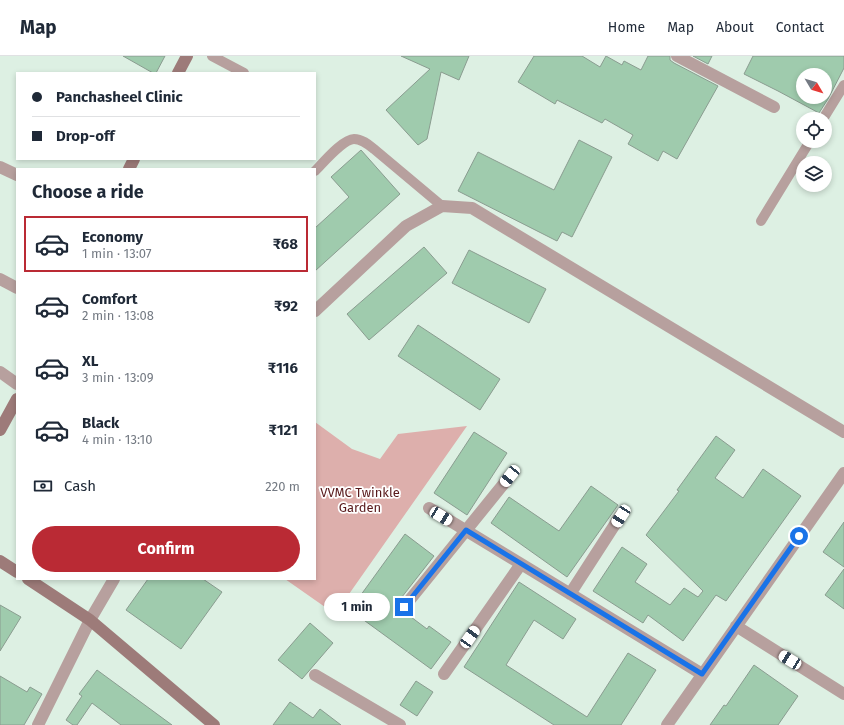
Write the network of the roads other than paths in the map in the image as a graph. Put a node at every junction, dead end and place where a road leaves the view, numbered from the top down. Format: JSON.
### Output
{"nodes":[{"id":1,"x":187,"y":56,"type":"edge"},
{"id":2,"x":212,"y":56,"type":"edge"},
{"id":3,"x":677,"y":56,"type":"edge"},
{"id":4,"x":179,"y":72,"type":"edge"},
{"id":5,"x":242,"y":72,"type":"edge"},
{"id":6,"x":844,"y":85,"type":"edge"},
{"id":7,"x":774,"y":107,"type":"dead end"},
{"id":8,"x":827,"y":112,"type":"edge"},
{"id":9,"x":806,"y":148,"type":"edge"},
{"id":10,"x":0,"y":167,"type":"edge"},
{"id":11,"x":316,"y":170,"type":"edge"},
{"id":12,"x":16,"y":175,"type":"edge"},
{"id":13,"x":442,"y":206,"type":"junction"},
{"id":14,"x":761,"y":221,"type":"dead end"},
{"id":15,"x":0,"y":279,"type":"edge"},
{"id":16,"x":16,"y":287,"type":"edge"},
{"id":17,"x":316,"y":310,"type":"edge"},
{"id":18,"x":0,"y":372,"type":"edge"},
{"id":19,"x":16,"y":383,"type":"edge"},
{"id":20,"x":16,"y":401,"type":"edge"},
{"id":21,"x":0,"y":430,"type":"edge"},
{"id":22,"x":844,"y":432,"type":"edge"},
{"id":23,"x":844,"y":473,"type":"edge"},
{"id":24,"x":510,"y":476,"type":"dead end"},
{"id":25,"x":429,"y":508,"type":"dead end"},
{"id":26,"x":621,"y":516,"type":"dead end"},
{"id":27,"x":466,"y":530,"type":"junction"},
{"id":28,"x":0,"y":561,"type":"edge"},
{"id":29,"x":521,"y":564,"type":"junction"},
{"id":30,"x":16,"y":571,"type":"edge"},
{"id":31,"x":30,"y":580,"type":"edge"},
{"id":32,"x":113,"y":580,"type":"edge"},
{"id":33,"x":570,"y":594,"type":"junction"},
{"id":34,"x":404,"y":607,"type":"dead end"},
{"id":35,"x":90,"y":620,"type":"junction"},
{"id":36,"x":736,"y":626,"type":"junction"},
{"id":37,"x":444,"y":674,"type":"dead end"},
{"id":38,"x":702,"y":674,"type":"junction"},
{"id":39,"x":315,"y":675,"type":"dead end"},
{"id":40,"x":844,"y":694,"type":"edge"},
{"id":41,"x":38,"y":725,"type":"edge"},
{"id":42,"x":214,"y":725,"type":"edge"},
{"id":43,"x":400,"y":725,"type":"edge"},
{"id":44,"x":667,"y":725,"type":"edge"}],
"edges":[{"from":1,"to":4,"type":"street"},
{"from":2,"to":5,"type":"lane"},
{"from":3,"to":7,"type":"street"},
{"from":6,"to":8,"type":"lane"},
{"from":9,"to":14,"type":"lane"},
{"from":10,"to":12,"type":"street"},
{"from":11,"to":13,"type":"lane"},
{"from":13,"to":17,"type":"street"},
{"from":13,"to":22,"type":"street"},
{"from":15,"to":16,"type":"street"},
{"from":18,"to":19,"type":"street"},
{"from":20,"to":21,"type":"street"},
{"from":23,"to":36,"type":"street"},
{"from":24,"to":27,"type":"street"},
{"from":25,"to":27,"type":"street"},
{"from":26,"to":33,"type":"street"},
{"from":27,"to":29,"type":"street"},
{"from":27,"to":34,"type":"street"},
{"from":28,"to":30,"type":"street"},
{"from":29,"to":33,"type":"street"},
{"from":29,"to":37,"type":"street"},
{"from":31,"to":35,"type":"street"},
{"from":32,"to":35,"type":"street"},
{"from":33,"to":38,"type":"street"},
{"from":35,"to":41,"type":"street"},
{"from":35,"to":42,"type":"street"},
{"from":36,"to":38,"type":"street"},
{"from":36,"to":40,"type":"street"},
{"from":38,"to":44,"type":"street"},
{"from":39,"to":43,"type":"street"}]}
